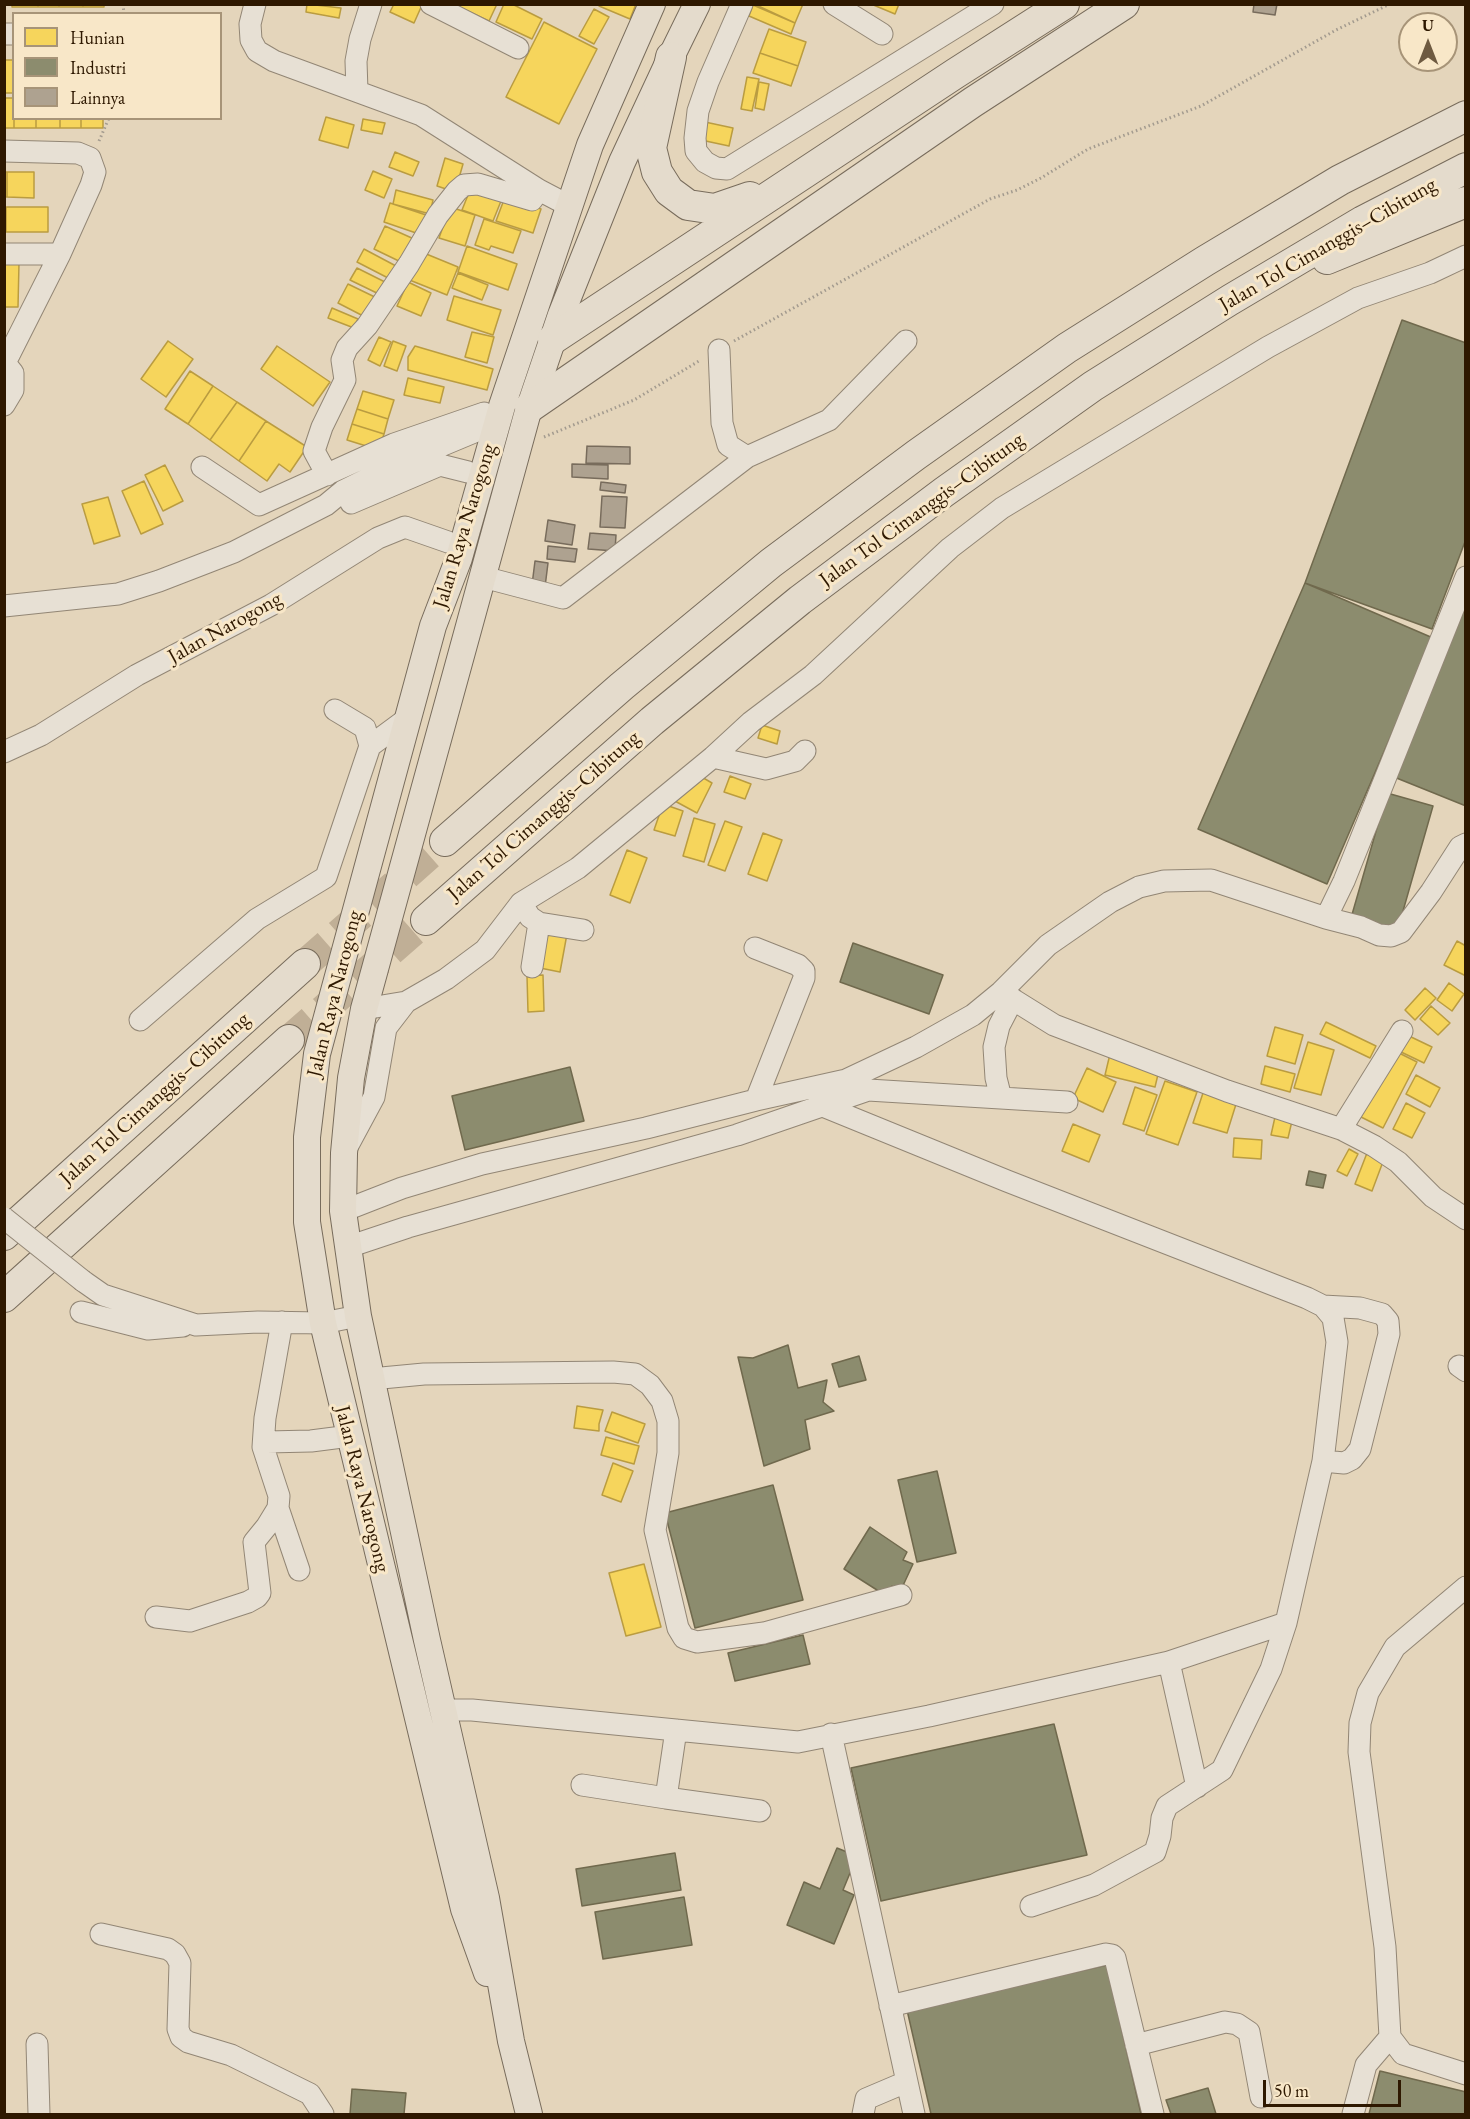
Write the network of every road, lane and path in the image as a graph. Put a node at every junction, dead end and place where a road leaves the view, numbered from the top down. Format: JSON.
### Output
{"nodes":[{"id":1,"x":255,"y":4,"type":"edge"},
{"id":2,"x":371,"y":4,"type":"edge"},
{"id":3,"x":430,"y":4,"type":"edge"},
{"id":4,"x":652,"y":4,"type":"edge"},
{"id":5,"x":697,"y":4,"type":"edge"},
{"id":6,"x":742,"y":4,"type":"edge"},
{"id":7,"x":834,"y":4,"type":"edge"},
{"id":8,"x":993,"y":4,"type":"edge"},
{"id":9,"x":1064,"y":4,"type":"edge"},
{"id":10,"x":1124,"y":4,"type":"edge"},
{"id":11,"x":1390,"y":4,"type":"edge"},
{"id":12,"x":882,"y":34,"type":"dead end"},
{"id":13,"x":518,"y":48,"type":"dead end"},
{"id":14,"x":671,"y":57,"type":"junction"},
{"id":15,"x":357,"y":91,"type":"junction"},
{"id":16,"x":1466,"y":116,"type":"edge"},
{"id":17,"x":108,"y":120,"type":"edge"},
{"id":18,"x":590,"y":145,"type":"junction"},
{"id":19,"x":4,"y":151,"type":"edge"},
{"id":20,"x":90,"y":158,"type":"junction"},
{"id":21,"x":1466,"y":168,"type":"edge"},
{"id":22,"x":790,"y":183,"type":"junction"},
{"id":23,"x":549,"y":196,"type":"junction"},
{"id":24,"x":1466,"y":202,"type":"edge"},
{"id":25,"x":4,"y":254,"type":"edge"},
{"id":26,"x":60,"y":254,"type":"junction"},
{"id":27,"x":1466,"y":256,"type":"edge"},
{"id":28,"x":1230,"y":300,"type":"junction"},
{"id":29,"x":540,"y":334,"type":"junction"},
{"id":30,"x":906,"y":341,"type":"dead end"},
{"id":31,"x":719,"y":350,"type":"junction"},
{"id":32,"x":5,"y":363,"type":"edge"},
{"id":33,"x":4,"y":405,"type":"edge"},
{"id":34,"x":499,"y":412,"type":"junction"},
{"id":35,"x":518,"y":448,"type":"junction"},
{"id":36,"x":747,"y":457,"type":"junction"},
{"id":37,"x":202,"y":467,"type":"dead end"},
{"id":38,"x":468,"y":472,"type":"junction"},
{"id":39,"x":327,"y":475,"type":"junction"},
{"id":40,"x":326,"y":505,"type":"junction"},
{"id":41,"x":448,"y":542,"type":"junction"},
{"id":42,"x":1466,"y":577,"type":"edge"},
{"id":43,"x":483,"y":578,"type":"junction"},
{"id":44,"x":4,"y":606,"type":"edge"},
{"id":45,"x":433,"y":626,"type":"junction"},
{"id":46,"x":335,"y":710,"type":"dead end"},
{"id":47,"x":408,"y":718,"type":"junction"},
{"id":48,"x":370,"y":746,"type":"junction"},
{"id":49,"x":804,"y":751,"type":"dead end"},
{"id":50,"x":4,"y":752,"type":"edge"},
{"id":51,"x":713,"y":757,"type":"junction"},
{"id":52,"x":445,"y":841,"type":"tunnel mouth"},
{"id":53,"x":1466,"y":844,"type":"edge"},
{"id":54,"x":521,"y":903,"type":"junction"},
{"id":55,"x":1326,"y":918,"type":"junction"},
{"id":56,"x":426,"y":920,"type":"tunnel mouth"},
{"id":57,"x":538,"y":923,"type":"junction"},
{"id":58,"x":583,"y":930,"type":"dead end"},
{"id":59,"x":755,"y":948,"type":"dead end"},
{"id":60,"x":305,"y":964,"type":"tunnel mouth"},
{"id":61,"x":532,"y":967,"type":"dead end"},
{"id":62,"x":1007,"y":996,"type":"junction"},
{"id":63,"x":406,"y":1002,"type":"junction"},
{"id":64,"x":364,"y":1010,"type":"junction"},
{"id":65,"x":140,"y":1020,"type":"dead end"},
{"id":66,"x":1402,"y":1031,"type":"dead end"},
{"id":67,"x":289,"y":1040,"type":"tunnel mouth"},
{"id":68,"x":1000,"y":1098,"type":"junction"},
{"id":69,"x":756,"y":1100,"type":"junction"},
{"id":70,"x":1067,"y":1102,"type":"dead end"},
{"id":71,"x":823,"y":1106,"type":"junction"},
{"id":72,"x":1341,"y":1129,"type":"junction"},
{"id":73,"x":344,"y":1153,"type":"junction"},
{"id":74,"x":343,"y":1211,"type":"junction"},
{"id":75,"x":4,"y":1218,"type":"edge"},
{"id":76,"x":1466,"y":1219,"type":"edge"},
{"id":77,"x":4,"y":1235,"type":"edge"},
{"id":78,"x":348,"y":1247,"type":"junction"},
{"id":79,"x":4,"y":1297,"type":"edge"},
{"id":80,"x":1323,"y":1306,"type":"junction"},
{"id":81,"x":81,"y":1312,"type":"dead end"},
{"id":82,"x":358,"y":1316,"type":"junction"},
{"id":83,"x":282,"y":1322,"type":"junction"},
{"id":84,"x":323,"y":1323,"type":"junction"},
{"id":85,"x":196,"y":1325,"type":"junction"},
{"id":86,"x":371,"y":1378,"type":"junction"},
{"id":87,"x":350,"y":1436,"type":"junction"},
{"id":88,"x":265,"y":1444,"type":"junction"},
{"id":89,"x":1323,"y":1461,"type":"junction"},
{"id":90,"x":278,"y":1508,"type":"junction"},
{"id":91,"x":299,"y":1570,"type":"dead end"},
{"id":92,"x":1466,"y":1587,"type":"edge"},
{"id":93,"x":901,"y":1594,"type":"dead end"},
{"id":94,"x":156,"y":1617,"type":"dead end"},
{"id":95,"x":1286,"y":1623,"type":"junction"},
{"id":96,"x":1168,"y":1662,"type":"junction"},
{"id":97,"x":443,"y":1710,"type":"junction"},
{"id":98,"x":676,"y":1730,"type":"junction"},
{"id":99,"x":831,"y":1734,"type":"junction"},
{"id":100,"x":582,"y":1785,"type":"dead end"},
{"id":101,"x":1197,"y":1786,"type":"junction"},
{"id":102,"x":666,"y":1798,"type":"junction"},
{"id":103,"x":760,"y":1811,"type":"dead end"},
{"id":104,"x":1031,"y":1906,"type":"dead end"},
{"id":105,"x":101,"y":1934,"type":"dead end"},
{"id":106,"x":890,"y":2006,"type":"junction"},
{"id":107,"x":1390,"y":2037,"type":"junction"},
{"id":108,"x":511,"y":2041,"type":"junction"},
{"id":109,"x":37,"y":2044,"type":"dead end"},
{"id":110,"x":1136,"y":2045,"type":"junction"},
{"id":111,"x":1466,"y":2074,"type":"edge"},
{"id":112,"x":906,"y":2082,"type":"junction"},
{"id":113,"x":1261,"y":2097,"type":"dead end"},
{"id":114,"x":39,"y":2115,"type":"edge"},
{"id":115,"x":323,"y":2115,"type":"edge"},
{"id":116,"x":529,"y":2115,"type":"edge"},
{"id":117,"x":863,"y":2115,"type":"edge"},
{"id":118,"x":914,"y":2115,"type":"edge"},
{"id":119,"x":1153,"y":2115,"type":"edge"},
{"id":120,"x":1353,"y":2115,"type":"edge"}],
"edges":[{"from":1,"to":15,"type":"street"},
{"from":2,"to":15,"type":"street"},
{"from":3,"to":13,"type":"street"},
{"from":4,"to":18,"type":"main road","name":"Jalan Raya Narogong"},
{"from":5,"to":14,"type":"main road","name":"Jalan Raya Narogong"},
{"from":6,"to":8,"type":"street"},
{"from":7,"to":12,"type":"street"},
{"from":9,"to":22,"type":"highway"},
{"from":10,"to":34,"type":"highway"},
{"from":11,"to":31,"type":"path"},
{"from":14,"to":22,"type":"highway"},
{"from":14,"to":29,"type":"main road","name":"Jalan Raya Narogong"},
{"from":15,"to":23,"type":"street"},
{"from":16,"to":52,"type":"highway"},
{"from":17,"to":20,"type":"path"},
{"from":18,"to":23,"type":"main road"},
{"from":18,"to":29,"type":"main road","name":"Jalan Raya Narogong"},
{"from":19,"to":20,"type":"street"},
{"from":20,"to":26,"type":"street"},
{"from":21,"to":28,"type":"highway","name":"Jalan Tol Cimanggis–Cibitung"},
{"from":22,"to":29,"type":"highway"},
{"from":23,"to":34,"type":"main road"},
{"from":23,"to":39,"type":"street"},
{"from":24,"to":28,"type":"highway"},
{"from":25,"to":26,"type":"street"},
{"from":26,"to":32,"type":"street"},
{"from":27,"to":51,"type":"street"},
{"from":28,"to":56,"type":"highway","name":"Jalan Tol Cimanggis–Cibitung"},
{"from":29,"to":34,"type":"main road","name":"Jalan Raya Narogong"},
{"from":30,"to":36,"type":"street"},
{"from":31,"to":35,"type":"path"},
{"from":31,"to":36,"type":"street"},
{"from":32,"to":33,"type":"street"},
{"from":34,"to":35,"type":"main road","name":"Jalan Raya Narogong"},
{"from":34,"to":38,"type":"main road"},
{"from":34,"to":39,"type":"street"},
{"from":34,"to":40,"type":"street"},
{"from":34,"to":45,"type":"main road","name":"Jalan Raya Narogong"},
{"from":35,"to":43,"type":"main road","name":"Jalan Raya Narogong"},
{"from":36,"to":43,"type":"street"},
{"from":37,"to":39,"type":"street"},
{"from":38,"to":40,"type":"street"},
{"from":38,"to":41,"type":"main road"},
{"from":40,"to":44,"type":"street"},
{"from":41,"to":45,"type":"main road"},
{"from":41,"to":50,"type":"street","name":"Jalan Narogong"},
{"from":42,"to":55,"type":"street"},
{"from":43,"to":64,"type":"main road","name":"Jalan Raya Narogong"},
{"from":45,"to":47,"type":"main road","name":"Jalan Raya Narogong"},
{"from":46,"to":48,"type":"street"},
{"from":47,"to":48,"type":"street"},
{"from":47,"to":84,"type":"main road","name":"Jalan Raya Narogong"},
{"from":48,"to":65,"type":"street"},
{"from":49,"to":51,"type":"street"},
{"from":51,"to":54,"type":"street"},
{"from":53,"to":55,"type":"street"},
{"from":54,"to":57,"type":"street"},
{"from":54,"to":63,"type":"street"},
{"from":55,"to":62,"type":"street"},
{"from":57,"to":58,"type":"street"},
{"from":57,"to":61,"type":"street"},
{"from":59,"to":69,"type":"street"},
{"from":60,"to":77,"type":"highway","name":"Jalan Tol Cimanggis–Cibitung"},
{"from":62,"to":68,"type":"street"},
{"from":62,"to":69,"type":"street"},
{"from":62,"to":72,"type":"street"},
{"from":63,"to":64,"type":"street"},
{"from":63,"to":73,"type":"street"},
{"from":64,"to":73,"type":"main road","name":"Jalan Raya Narogong"},
{"from":66,"to":72,"type":"street"},
{"from":67,"to":79,"type":"highway"},
{"from":68,"to":70,"type":"street"},
{"from":68,"to":71,"type":"street"},
{"from":69,"to":74,"type":"street"},
{"from":71,"to":78,"type":"street"},
{"from":71,"to":80,"type":"street"},
{"from":72,"to":76,"type":"street"},
{"from":73,"to":74,"type":"main road","name":"Jalan Raya Narogong"},
{"from":74,"to":78,"type":"main road","name":"Jalan Raya Narogong"},
{"from":75,"to":85,"type":"street","bridge":true},
{"from":78,"to":82,"type":"main road","name":"Jalan Raya Narogong"},
{"from":80,"to":89,"type":"street"},
{"from":80,"to":89,"type":"street"},
{"from":81,"to":85,"type":"street"},
{"from":82,"to":84,"type":"street"},
{"from":82,"to":86,"type":"main road","name":"Jalan Raya Narogong"},
{"from":83,"to":84,"type":"street"},
{"from":83,"to":85,"type":"street"},
{"from":83,"to":88,"type":"street"},
{"from":84,"to":87,"type":"main road","name":"Jalan Raya Narogong"},
{"from":86,"to":93,"type":"street"},
{"from":86,"to":97,"type":"main road","name":"Jalan Raya Narogong"},
{"from":87,"to":88,"type":"street"},
{"from":87,"to":108,"type":"main road","name":"Jalan Raya Narogong"},
{"from":88,"to":90,"type":"street"},
{"from":89,"to":95,"type":"street"},
{"from":90,"to":91,"type":"street"},
{"from":90,"to":94,"type":"street"},
{"from":92,"to":107,"type":"street"},
{"from":95,"to":96,"type":"street"},
{"from":95,"to":101,"type":"street"},
{"from":96,"to":99,"type":"street"},
{"from":96,"to":101,"type":"street"},
{"from":97,"to":98,"type":"street"},
{"from":97,"to":108,"type":"main road","name":"Jalan Raya Narogong"},
{"from":98,"to":99,"type":"street"},
{"from":98,"to":102,"type":"street"},
{"from":99,"to":106,"type":"street"},
{"from":100,"to":102,"type":"street"},
{"from":101,"to":104,"type":"street"},
{"from":102,"to":103,"type":"street"},
{"from":105,"to":115,"type":"street"},
{"from":106,"to":110,"type":"street"},
{"from":106,"to":112,"type":"street"},
{"from":107,"to":111,"type":"street"},
{"from":107,"to":120,"type":"street"},
{"from":108,"to":116,"type":"main road","name":"Jalan Raya Narogong"},
{"from":109,"to":114,"type":"street"},
{"from":110,"to":113,"type":"street"},
{"from":110,"to":119,"type":"street"},
{"from":112,"to":117,"type":"street"},
{"from":112,"to":118,"type":"street"}]}
